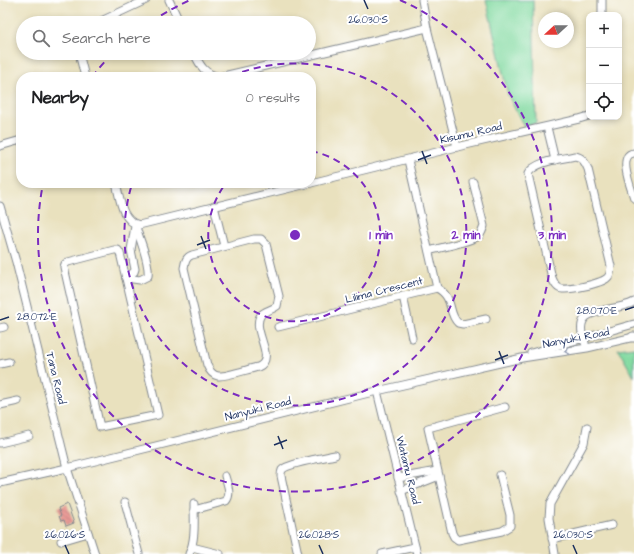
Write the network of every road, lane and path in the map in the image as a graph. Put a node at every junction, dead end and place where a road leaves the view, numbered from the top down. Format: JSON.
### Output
{"nodes":[{"id":1,"x":146,"y":0,"type":"edge"},
{"id":2,"x":169,"y":0,"type":"edge"},
{"id":3,"x":422,"y":0,"type":"edge"},
{"id":4,"x":602,"y":0,"type":"edge"},
{"id":5,"x":602,"y":12,"type":"edge"},
{"id":6,"x":112,"y":16,"type":"edge"},
{"id":7,"x":177,"y":16,"type":"edge"},
{"id":8,"x":427,"y":28,"type":"junction"},
{"id":9,"x":316,"y":54,"type":"edge"},
{"id":10,"x":81,"y":60,"type":"edge"},
{"id":11,"x":198,"y":60,"type":"edge"},
{"id":12,"x":292,"y":60,"type":"edge"},
{"id":13,"x":85,"y":72,"type":"edge"},
{"id":14,"x":208,"y":72,"type":"edge"},
{"id":15,"x":241,"y":72,"type":"edge"},
{"id":16,"x":586,"y":117,"type":"edge"},
{"id":17,"x":547,"y":127,"type":"junction"},
{"id":18,"x":16,"y":141,"type":"edge"},
{"id":19,"x":0,"y":146,"type":"edge"},
{"id":20,"x":456,"y":147,"type":"junction"},
{"id":21,"x":634,"y":153,"type":"edge"},
{"id":22,"x":408,"y":160,"type":"junction"},
{"id":23,"x":555,"y":160,"type":"junction"},
{"id":24,"x":316,"y":182,"type":"edge"},
{"id":25,"x":473,"y":182,"type":"dead end"},
{"id":26,"x":117,"y":188,"type":"edge"},
{"id":27,"x":290,"y":188,"type":"edge"},
{"id":28,"x":634,"y":198,"type":"edge"},
{"id":29,"x":0,"y":206,"type":"edge"},
{"id":30,"x":214,"y":206,"type":"junction"},
{"id":31,"x":135,"y":224,"type":"junction"},
{"id":32,"x":141,"y":243,"type":"junction"},
{"id":33,"x":132,"y":246,"type":"junction"},
{"id":34,"x":224,"y":246,"type":"junction"},
{"id":35,"x":429,"y":251,"type":"junction"},
{"id":36,"x":126,"y":278,"type":"junction"},
{"id":37,"x":437,"y":288,"type":"junction"},
{"id":38,"x":403,"y":296,"type":"junction"},
{"id":39,"x":634,"y":302,"type":"edge"},
{"id":40,"x":486,"y":319,"type":"dead end"},
{"id":41,"x":634,"y":324,"type":"edge"},
{"id":42,"x":278,"y":327,"type":"dead end"},
{"id":43,"x":634,"y":337,"type":"edge"},
{"id":44,"x":412,"y":338,"type":"dead end"},
{"id":45,"x":583,"y":339,"type":"junction"},
{"id":46,"x":587,"y":348,"type":"junction"},
{"id":47,"x":522,"y":358,"type":"junction"},
{"id":48,"x":9,"y":362,"type":"dead end"},
{"id":49,"x":0,"y":364,"type":"edge"},
{"id":50,"x":377,"y":391,"type":"junction"},
{"id":51,"x":18,"y":401,"type":"dead end"},
{"id":52,"x":0,"y":405,"type":"edge"},
{"id":53,"x":505,"y":408,"type":"dead end"},
{"id":54,"x":587,"y":428,"type":"dead end"},
{"id":55,"x":29,"y":436,"type":"dead end"},
{"id":56,"x":0,"y":443,"type":"edge"},
{"id":57,"x":335,"y":455,"type":"dead end"},
{"id":58,"x":67,"y":468,"type":"junction"},
{"id":59,"x":438,"y":473,"type":"junction"},
{"id":60,"x":500,"y":475,"type":"dead end"},
{"id":61,"x":225,"y":476,"type":"dead end"},
{"id":62,"x":398,"y":478,"type":"junction"},
{"id":63,"x":0,"y":483,"type":"edge"},
{"id":64,"x":401,"y":491,"type":"junction"},
{"id":65,"x":124,"y":502,"type":"dead end"},
{"id":66,"x":612,"y":524,"type":"dead end"},
{"id":67,"x":88,"y":533,"type":"junction"},
{"id":68,"x":552,"y":539,"type":"junction"},
{"id":69,"x":61,"y":541,"type":"dead end"},
{"id":70,"x":416,"y":550,"type":"edge"},
{"id":71,"x":191,"y":551,"type":"edge"},
{"id":72,"x":95,"y":554,"type":"edge"},
{"id":73,"x":139,"y":554,"type":"edge"},
{"id":74,"x":220,"y":554,"type":"edge"},
{"id":75,"x":298,"y":554,"type":"edge"},
{"id":76,"x":382,"y":554,"type":"edge"},
{"id":77,"x":555,"y":554,"type":"edge"}],
"edges":[{"from":1,"to":6,"type":"street"},
{"from":2,"to":7,"type":"street"},
{"from":3,"to":8,"type":"street"},
{"from":4,"to":5,"type":"street"},
{"from":8,"to":9,"type":"street"},
{"from":8,"to":20,"type":"street"},
{"from":10,"to":13,"type":"street"},
{"from":11,"to":14,"type":"street"},
{"from":12,"to":15,"type":"street"},
{"from":16,"to":17,"type":"street","name":"Kisumu Road"},
{"from":17,"to":20,"type":"street","name":"Kisumu Road"},
{"from":17,"to":23,"type":"street"},
{"from":18,"to":19,"type":"street"},
{"from":20,"to":22,"type":"street","name":"Kisumu Road"},
{"from":21,"to":28,"type":"street"},
{"from":22,"to":24,"type":"street","name":"Kisumu Road"},
{"from":22,"to":35,"type":"street","name":"Lilima Crescent"},
{"from":23,"to":23,"type":"street"},
{"from":25,"to":35,"type":"street"},
{"from":26,"to":31,"type":"street"},
{"from":27,"to":30,"type":"street","name":"Kisumu Road"},
{"from":29,"to":58,"type":"street","name":"Tana Road"},
{"from":30,"to":31,"type":"street","name":"Kisumu Road"},
{"from":30,"to":34,"type":"street"},
{"from":31,"to":32,"type":"street"},
{"from":31,"to":33,"type":"street"},
{"from":32,"to":33,"type":"street"},
{"from":32,"to":36,"type":"street"},
{"from":33,"to":36,"type":"street"},
{"from":34,"to":34,"type":"street"},
{"from":35,"to":37,"type":"street","name":"Lilima Crescent"},
{"from":36,"to":36,"type":"street"},
{"from":37,"to":38,"type":"street","name":"Lilima Crescent"},
{"from":37,"to":40,"type":"street"},
{"from":38,"to":42,"type":"street","name":"Lilima Crescent"},
{"from":38,"to":44,"type":"street"},
{"from":39,"to":45,"type":"street"},
{"from":41,"to":45,"type":"street","name":"Nanyuki Road"},
{"from":43,"to":46,"type":"street","name":"Nanyuki Road"},
{"from":45,"to":46,"type":"street"},
{"from":45,"to":47,"type":"street","name":"Nanyuki Road"},
{"from":46,"to":47,"type":"street","name":"Nanyuki Road","one_way":true},
{"from":47,"to":50,"type":"street","name":"Nanyuki Road"},
{"from":48,"to":49,"type":"street"},
{"from":50,"to":58,"type":"street","name":"Nanyuki Road"},
{"from":50,"to":62,"type":"street","name":"Watamu Road"},
{"from":51,"to":52,"type":"street"},
{"from":53,"to":59,"type":"street"},
{"from":54,"to":68,"type":"street"},
{"from":55,"to":56,"type":"street"},
{"from":57,"to":75,"type":"street"},
{"from":58,"to":63,"type":"street","name":"Nanyuki Road"},
{"from":58,"to":67,"type":"street","name":"Tana Road"},
{"from":59,"to":60,"type":"street"},
{"from":59,"to":62,"type":"street"},
{"from":59,"to":64,"type":"street"},
{"from":61,"to":71,"type":"street"},
{"from":62,"to":64,"type":"street","name":"Watamu Road"},
{"from":64,"to":70,"type":"street","name":"Watamu Road"},
{"from":65,"to":73,"type":"street"},
{"from":66,"to":68,"type":"street"},
{"from":67,"to":69,"type":"street"},
{"from":67,"to":72,"type":"street","name":"Tana Road"},
{"from":68,"to":77,"type":"street"},
{"from":70,"to":76,"type":"street"},
{"from":71,"to":74,"type":"street"}]}
